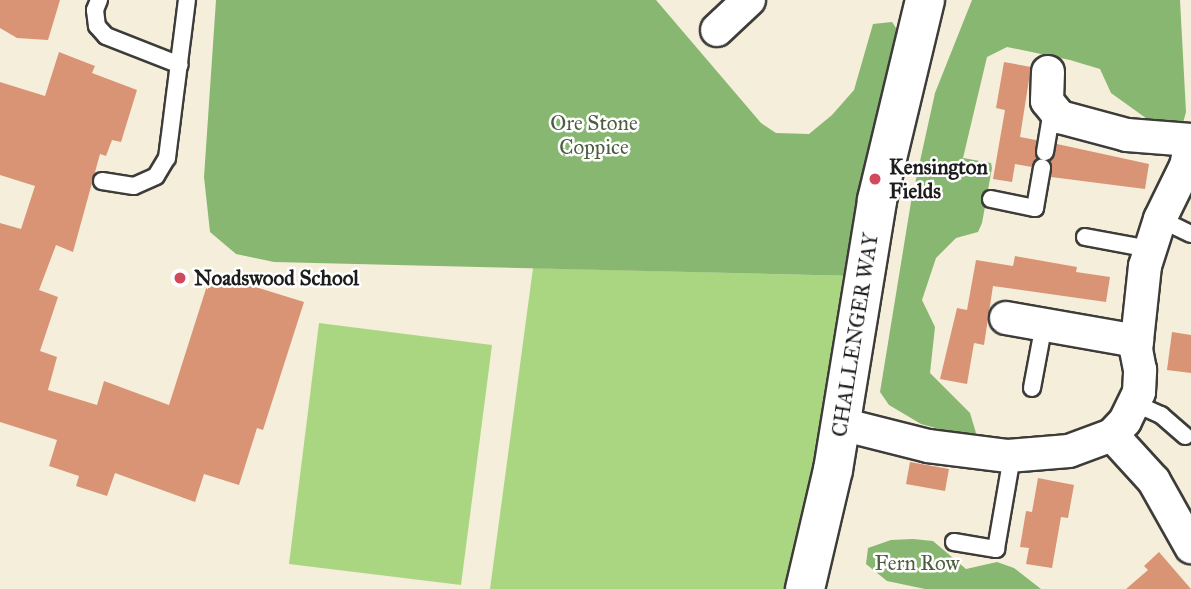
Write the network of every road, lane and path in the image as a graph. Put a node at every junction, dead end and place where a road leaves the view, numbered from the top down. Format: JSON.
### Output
{"nodes":[{"id":1,"x":99,"y":0,"type":"edge"},
{"id":2,"x":187,"y":0,"type":"edge"},
{"id":3,"x":750,"y":0,"type":"edge"},
{"id":4,"x":925,"y":0,"type":"edge"},
{"id":5,"x":717,"y":30,"type":"dead end"},
{"id":6,"x":180,"y":65,"type":"junction"},
{"id":7,"x":1048,"y":72,"type":"dead end"},
{"id":8,"x":1052,"y":110,"type":"junction"},
{"id":9,"x":1191,"y":141,"type":"edge"},
{"id":10,"x":102,"y":181,"type":"dead end"},
{"id":11,"x":991,"y":199,"type":"dead end"},
{"id":12,"x":1160,"y":219,"type":"junction"},
{"id":13,"x":1191,"y":234,"type":"edge"},
{"id":14,"x":1085,"y":237,"type":"dead end"},
{"id":15,"x":1149,"y":249,"type":"junction"},
{"id":16,"x":1006,"y":318,"type":"dead end"},
{"id":17,"x":1044,"y":324,"type":"junction"},
{"id":18,"x":1137,"y":341,"type":"junction"},
{"id":19,"x":1032,"y":388,"type":"dead end"},
{"id":20,"x":1134,"y":403,"type":"junction"},
{"id":21,"x":841,"y":424,"type":"junction"},
{"id":22,"x":1112,"y":435,"type":"junction"},
{"id":23,"x":1185,"y":436,"type":"dead end"},
{"id":24,"x":1012,"y":456,"type":"junction"},
{"id":25,"x":1187,"y":534,"type":"edge"},
{"id":26,"x":954,"y":542,"type":"dead end"},
{"id":27,"x":805,"y":589,"type":"edge"}],
"edges":[{"from":1,"to":6,"type":"lane"},
{"from":2,"to":6,"type":"lane"},
{"from":3,"to":5,"type":"street"},
{"from":4,"to":21,"type":"street","name":"CHALLENGER WAY"},
{"from":6,"to":10,"type":"lane"},
{"from":7,"to":8,"type":"street"},
{"from":8,"to":9,"type":"street"},
{"from":8,"to":11,"type":"lane"},
{"from":9,"to":12,"type":"street"},
{"from":12,"to":13,"type":"lane"},
{"from":12,"to":15,"type":"street"},
{"from":14,"to":15,"type":"lane"},
{"from":15,"to":18,"type":"street"},
{"from":16,"to":17,"type":"street"},
{"from":17,"to":18,"type":"street"},
{"from":17,"to":19,"type":"lane"},
{"from":18,"to":20,"type":"street"},
{"from":20,"to":22,"type":"street"},
{"from":20,"to":23,"type":"lane"},
{"from":21,"to":24,"type":"street"},
{"from":21,"to":27,"type":"street","name":"CHALLENGER WAY"},
{"from":22,"to":24,"type":"street"},
{"from":22,"to":25,"type":"street"},
{"from":24,"to":26,"type":"lane"}]}
